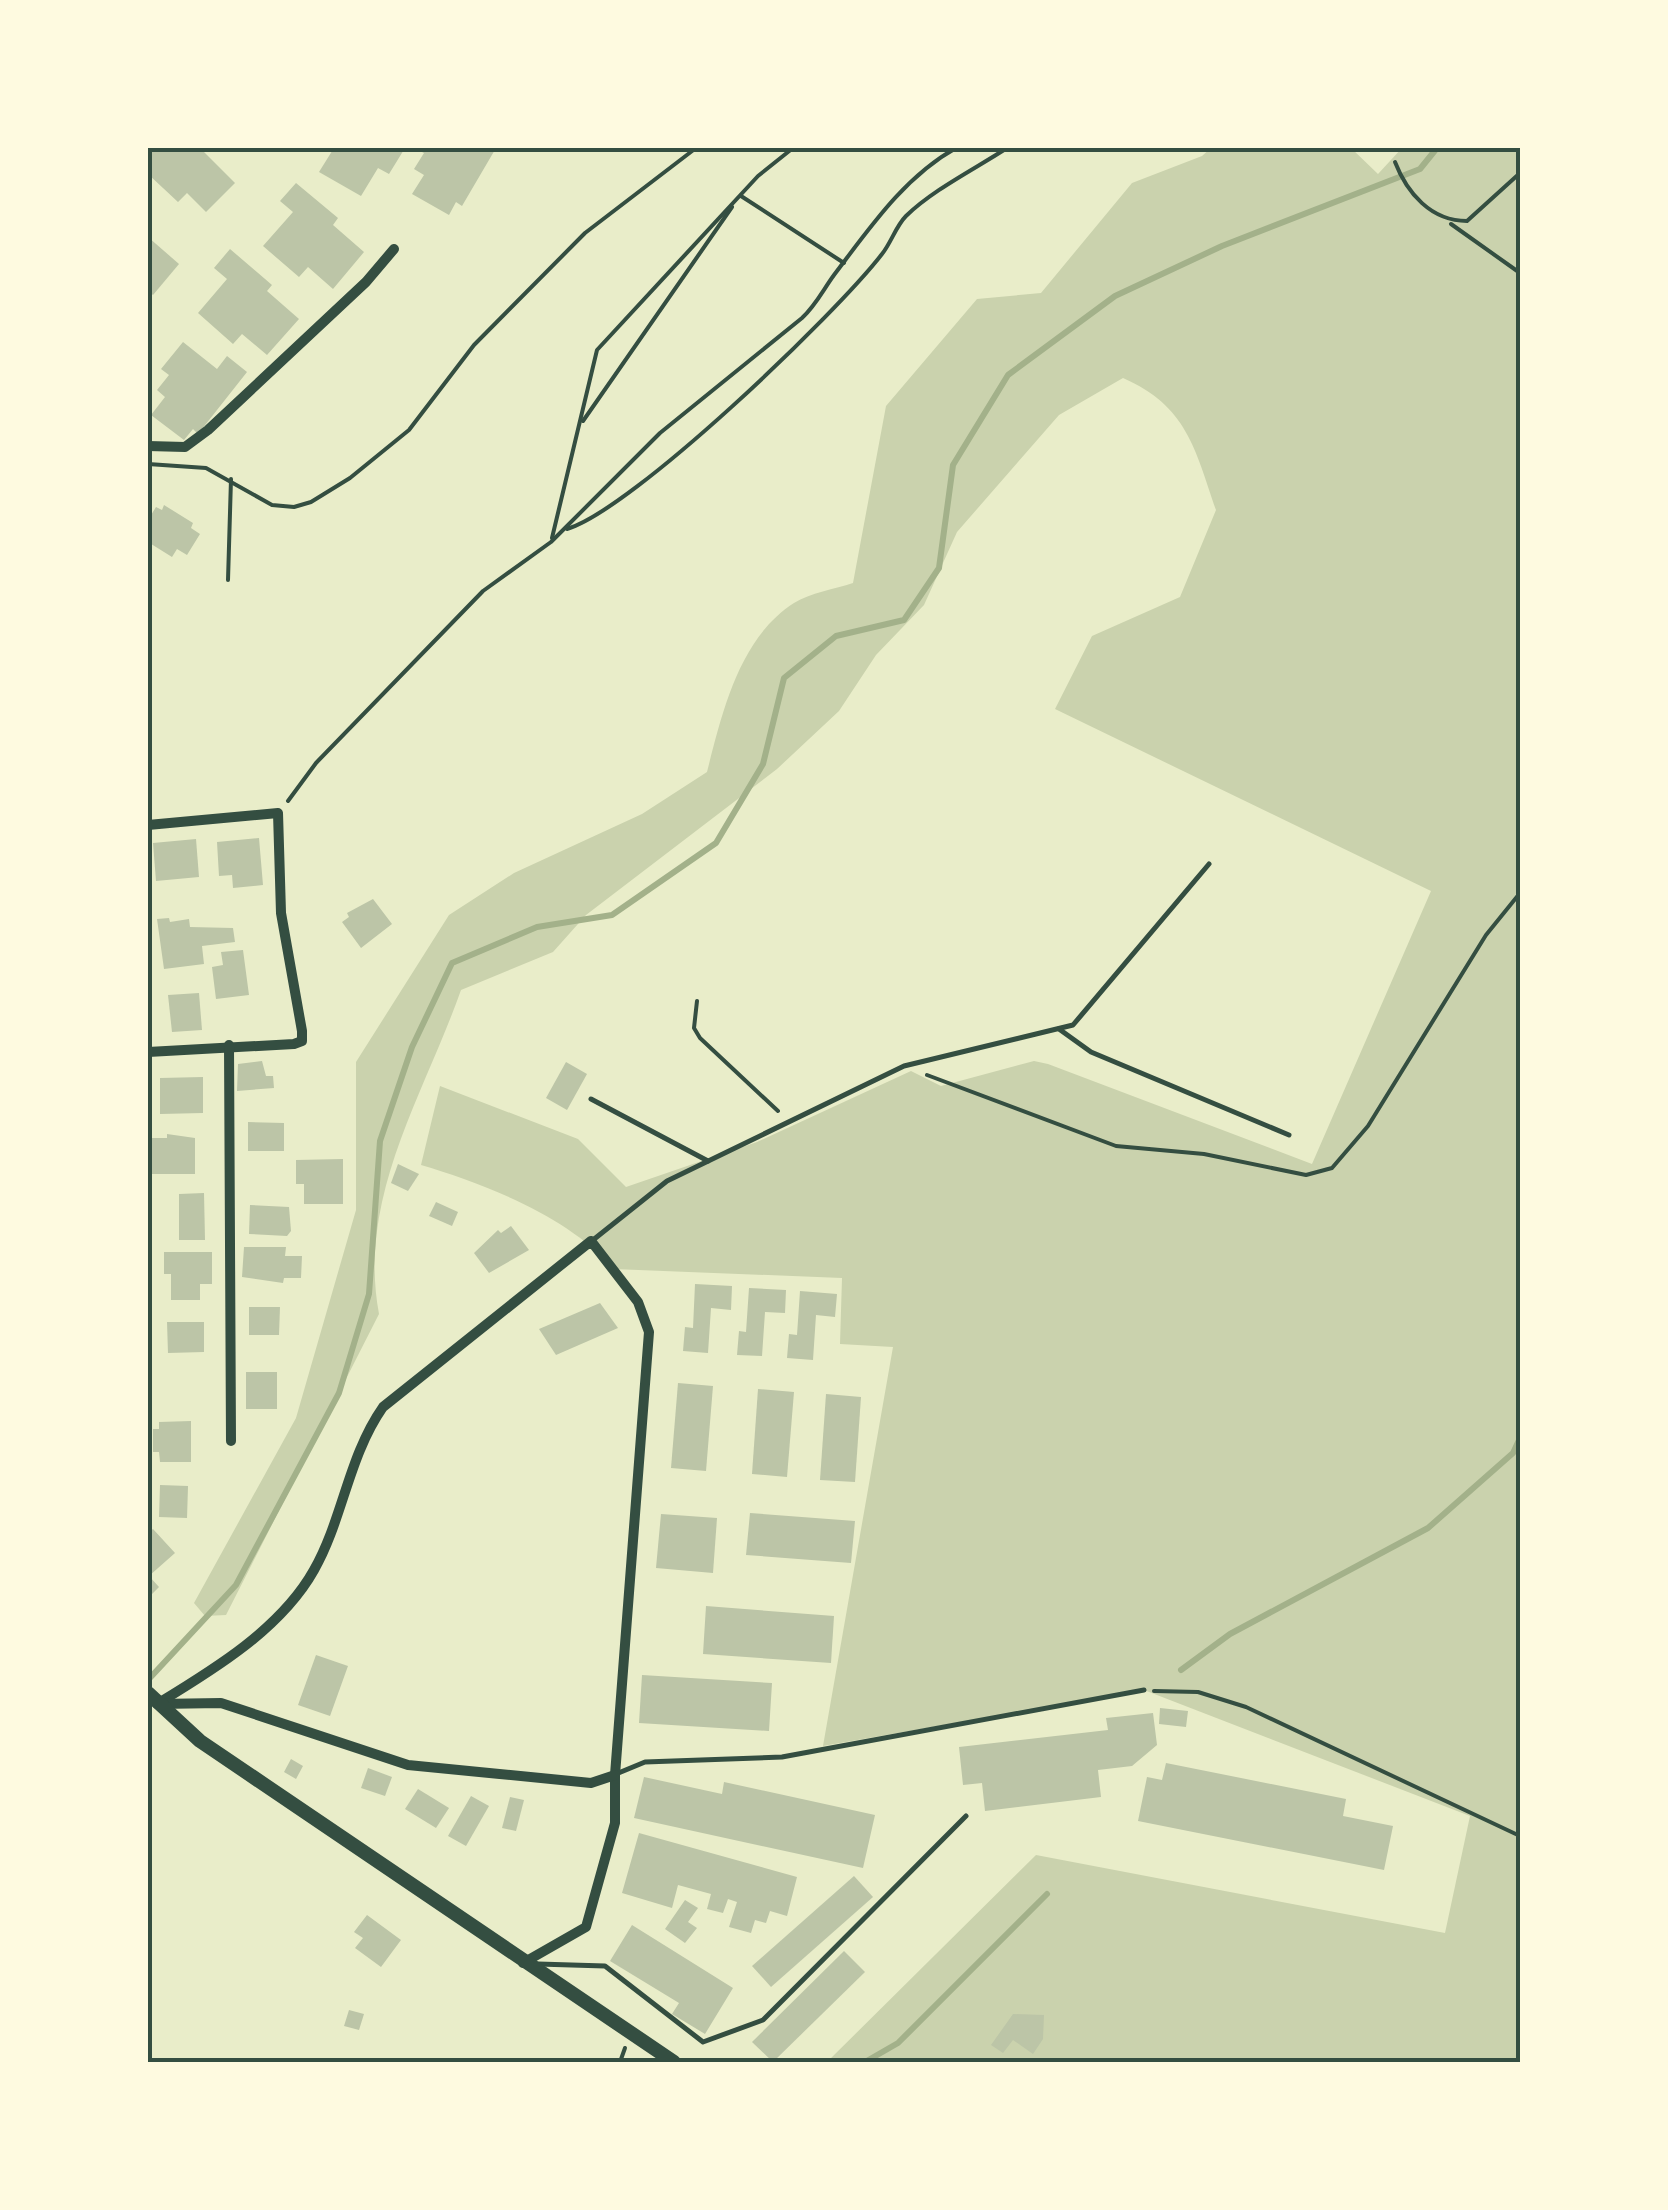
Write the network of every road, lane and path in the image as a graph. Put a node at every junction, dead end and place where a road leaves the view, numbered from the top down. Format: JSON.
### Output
{"nodes":[{"id":1,"x":696,"y":148,"type":"edge"},
{"id":2,"x":793,"y":148,"type":"edge"},
{"id":3,"x":956,"y":148,"type":"edge"},
{"id":4,"x":1008,"y":148,"type":"edge"},
{"id":5,"x":1395,"y":162,"type":"dead end"},
{"id":6,"x":1520,"y":173,"type":"edge"},
{"id":7,"x":742,"y":194,"type":"junction"},
{"id":8,"x":1448,"y":221,"type":"junction"},
{"id":9,"x":394,"y":249,"type":"dead end"},
{"id":10,"x":844,"y":263,"type":"junction"},
{"id":11,"x":1520,"y":274,"type":"edge"},
{"id":12,"x":580,"y":426,"type":"junction"},
{"id":13,"x":148,"y":446,"type":"edge"},
{"id":14,"x":148,"y":464,"type":"edge"},
{"id":15,"x":231,"y":480,"type":"junction"},
{"id":16,"x":563,"y":530,"type":"junction"},
{"id":17,"x":551,"y":542,"type":"junction"},
{"id":18,"x":228,"y":580,"type":"dead end"},
{"id":19,"x":278,"y":814,"type":"junction"},
{"id":20,"x":148,"y":826,"type":"edge"},
{"id":21,"x":1209,"y":864,"type":"dead end"},
{"id":22,"x":1520,"y":893,"type":"edge"},
{"id":23,"x":697,"y":1001,"type":"dead end"},
{"id":24,"x":1059,"y":1029,"type":"junction"},
{"id":25,"x":229,"y":1045,"type":"junction"},
{"id":26,"x":148,"y":1052,"type":"edge"},
{"id":27,"x":904,"y":1066,"type":"junction"},
{"id":28,"x":591,"y":1099,"type":"dead end"},
{"id":29,"x":788,"y":1122,"type":"junction"},
{"id":30,"x":1289,"y":1135,"type":"dead end"},
{"id":31,"x":708,"y":1162,"type":"junction"},
{"id":32,"x":591,"y":1241,"type":"junction"},
{"id":33,"x":231,"y":1441,"type":"dead end"},
{"id":34,"x":1144,"y":1690,"type":"joint"},
{"id":35,"x":152,"y":1698,"type":"edge"},
{"id":36,"x":615,"y":1774,"type":"junction"},
{"id":37,"x":966,"y":1816,"type":"dead end"},
{"id":38,"x":1520,"y":1836,"type":"edge"},
{"id":39,"x":522,"y":1964,"type":"junction"},
{"id":40,"x":674,"y":2062,"type":"edge"}],
"edges":[{"from":1,"to":15,"type":"path"},
{"from":2,"to":7,"type":"path"},
{"from":3,"to":10,"type":"path"},
{"from":4,"to":16,"type":"path"},
{"from":5,"to":8,"type":"path"},
{"from":6,"to":8,"type":"path"},
{"from":7,"to":10,"type":"path"},
{"from":7,"to":12,"type":"path"},
{"from":7,"to":12,"type":"path"},
{"from":8,"to":11,"type":"path"},
{"from":9,"to":13,"type":"street"},
{"from":10,"to":16,"type":"path"},
{"from":12,"to":17,"type":"path"},
{"from":14,"to":15,"type":"path"},
{"from":15,"to":18,"type":"path"},
{"from":16,"to":17,"type":"path"},
{"from":17,"to":19,"type":"path"},
{"from":19,"to":20,"type":"street"},
{"from":19,"to":25,"type":"street"},
{"from":21,"to":24,"type":"lane"},
{"from":22,"to":27,"type":"path"},
{"from":23,"to":29,"type":"path"},
{"from":24,"to":27,"type":"lane"},
{"from":24,"to":30,"type":"lane"},
{"from":25,"to":26,"type":"street"},
{"from":25,"to":33,"type":"street"},
{"from":27,"to":29,"type":"lane"},
{"from":28,"to":31,"type":"lane"},
{"from":29,"to":31,"type":"lane"},
{"from":31,"to":32,"type":"lane"},
{"from":32,"to":35,"type":"street"},
{"from":32,"to":36,"type":"street"},
{"from":34,"to":36,"type":"lane"},
{"from":34,"to":38,"type":"path"},
{"from":35,"to":36,"type":"street"},
{"from":35,"to":39,"type":"street"},
{"from":36,"to":39,"type":"street"},
{"from":37,"to":39,"type":"lane"},
{"from":39,"to":40,"type":"street"}]}
